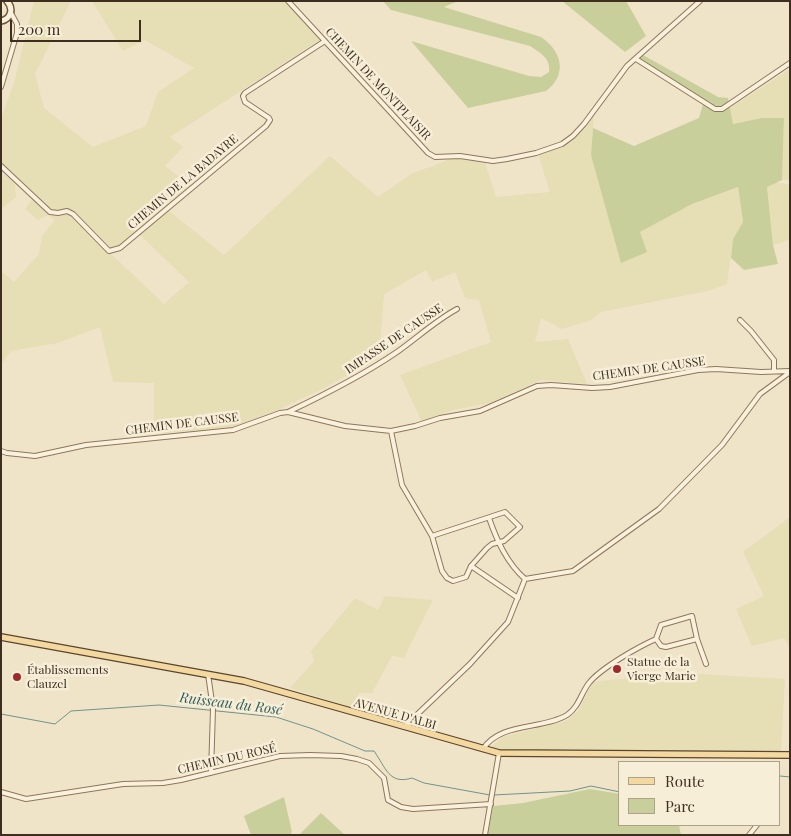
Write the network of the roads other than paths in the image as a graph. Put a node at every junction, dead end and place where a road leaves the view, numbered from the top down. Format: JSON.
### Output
{"nodes":[{"id":1,"x":7,"y":1,"type":"edge"},
{"id":2,"x":15,"y":1,"type":"edge"},
{"id":3,"x":288,"y":1,"type":"edge"},
{"id":4,"x":700,"y":1,"type":"edge"},
{"id":5,"x":11,"y":10,"type":"junction"},
{"id":6,"x":3,"y":21,"type":"edge"},
{"id":7,"x":16,"y":22,"type":"junction"},
{"id":8,"x":325,"y":41,"type":"junction"},
{"id":9,"x":636,"y":59,"type":"junction"},
{"id":10,"x":790,"y":63,"type":"edge"},
{"id":11,"x":1,"y":87,"type":"edge"},
{"id":12,"x":1,"y":166,"type":"edge"},
{"id":13,"x":457,"y":309,"type":"dead end"},
{"id":14,"x":740,"y":320,"type":"dead end"},
{"id":15,"x":774,"y":371,"type":"junction"},
{"id":16,"x":790,"y":371,"type":"edge"},
{"id":17,"x":288,"y":412,"type":"junction"},
{"id":18,"x":391,"y":431,"type":"junction"},
{"id":19,"x":1,"y":451,"type":"edge"},
{"id":20,"x":489,"y":518,"type":"junction"},
{"id":21,"x":432,"y":536,"type":"junction"},
{"id":22,"x":498,"y":542,"type":"junction"},
{"id":23,"x":471,"y":566,"type":"junction"},
{"id":24,"x":525,"y":579,"type":"junction"},
{"id":25,"x":518,"y":598,"type":"junction"},
{"id":26,"x":1,"y":637,"type":"edge"},
{"id":27,"x":656,"y":639,"type":"junction"},
{"id":28,"x":697,"y":639,"type":"junction"},
{"id":29,"x":706,"y":664,"type":"dead end"},
{"id":30,"x":208,"y":674,"type":"junction"},
{"id":31,"x":404,"y":727,"type":"junction"},
{"id":32,"x":483,"y":750,"type":"junction"},
{"id":33,"x":499,"y":754,"type":"junction"},
{"id":34,"x":774,"y":755,"type":"junction"},
{"id":35,"x":790,"y":755,"type":"edge"},
{"id":36,"x":773,"y":761,"type":"edge"},
{"id":37,"x":211,"y":773,"type":"junction"},
{"id":38,"x":1,"y":792,"type":"edge"},
{"id":39,"x":490,"y":804,"type":"junction"},
{"id":40,"x":485,"y":835,"type":"edge"}],
"edges":[{"from":1,"to":5,"type":"main road"},
{"from":2,"to":5,"type":"main road"},
{"from":3,"to":8,"type":"street","name":"CHEMIN DE MONTPLAISIR"},
{"from":4,"to":9,"type":"street","name":"CHEMIN DE MONTPLAISIR"},
{"from":5,"to":6,"type":"main road"},
{"from":5,"to":7,"type":"street"},
{"from":6,"to":7,"type":"street"},
{"from":7,"to":11,"type":"street"},
{"from":8,"to":9,"type":"street","name":"CHEMIN DE MONTPLAISIR"},
{"from":8,"to":12,"type":"street","name":"CHEMIN DE LA BADAYRE"},
{"from":9,"to":10,"type":"street"},
{"from":13,"to":17,"type":"street","name":"IMPASSE DE CAUSSE"},
{"from":14,"to":15,"type":"street"},
{"from":15,"to":16,"type":"street","name":"CHEMIN DE CAUSSE"},
{"from":15,"to":18,"type":"street","name":"CHEMIN DE CAUSSE"},
{"from":16,"to":24,"type":"street"},
{"from":17,"to":18,"type":"street","name":"CHEMIN DE CAUSSE"},
{"from":17,"to":19,"type":"street","name":"CHEMIN DE CAUSSE"},
{"from":18,"to":21,"type":"street"},
{"from":20,"to":21,"type":"street"},
{"from":20,"to":22,"type":"street"},
{"from":20,"to":22,"type":"street"},
{"from":21,"to":23,"type":"street"},
{"from":22,"to":23,"type":"street"},
{"from":22,"to":24,"type":"street"},
{"from":23,"to":25,"type":"street"},
{"from":24,"to":25,"type":"street"},
{"from":25,"to":31,"type":"street"},
{"from":26,"to":30,"type":"main road","name":"AVENUE D'ALBI"},
{"from":27,"to":28,"type":"street"},
{"from":27,"to":28,"type":"street"},
{"from":27,"to":32,"type":"street"},
{"from":28,"to":29,"type":"street"},
{"from":30,"to":31,"type":"main road","name":"AVENUE D'ALBI"},
{"from":30,"to":37,"type":"street"},
{"from":31,"to":32,"type":"main road","name":"AVENUE D'ALBI"},
{"from":32,"to":33,"type":"main road","name":"AVENUE D'ALBI"},
{"from":33,"to":34,"type":"main road","name":"AVENUE D'ALBI"},
{"from":33,"to":39,"type":"street"},
{"from":34,"to":35,"type":"main road","name":"AVENUE D'ALBI"},
{"from":34,"to":36,"type":"street"},
{"from":37,"to":38,"type":"street","name":"CHEMIN DU ROSÉ"},
{"from":37,"to":39,"type":"street","name":"CHEMIN DU ROSÉ"},
{"from":39,"to":40,"type":"street"}]}
